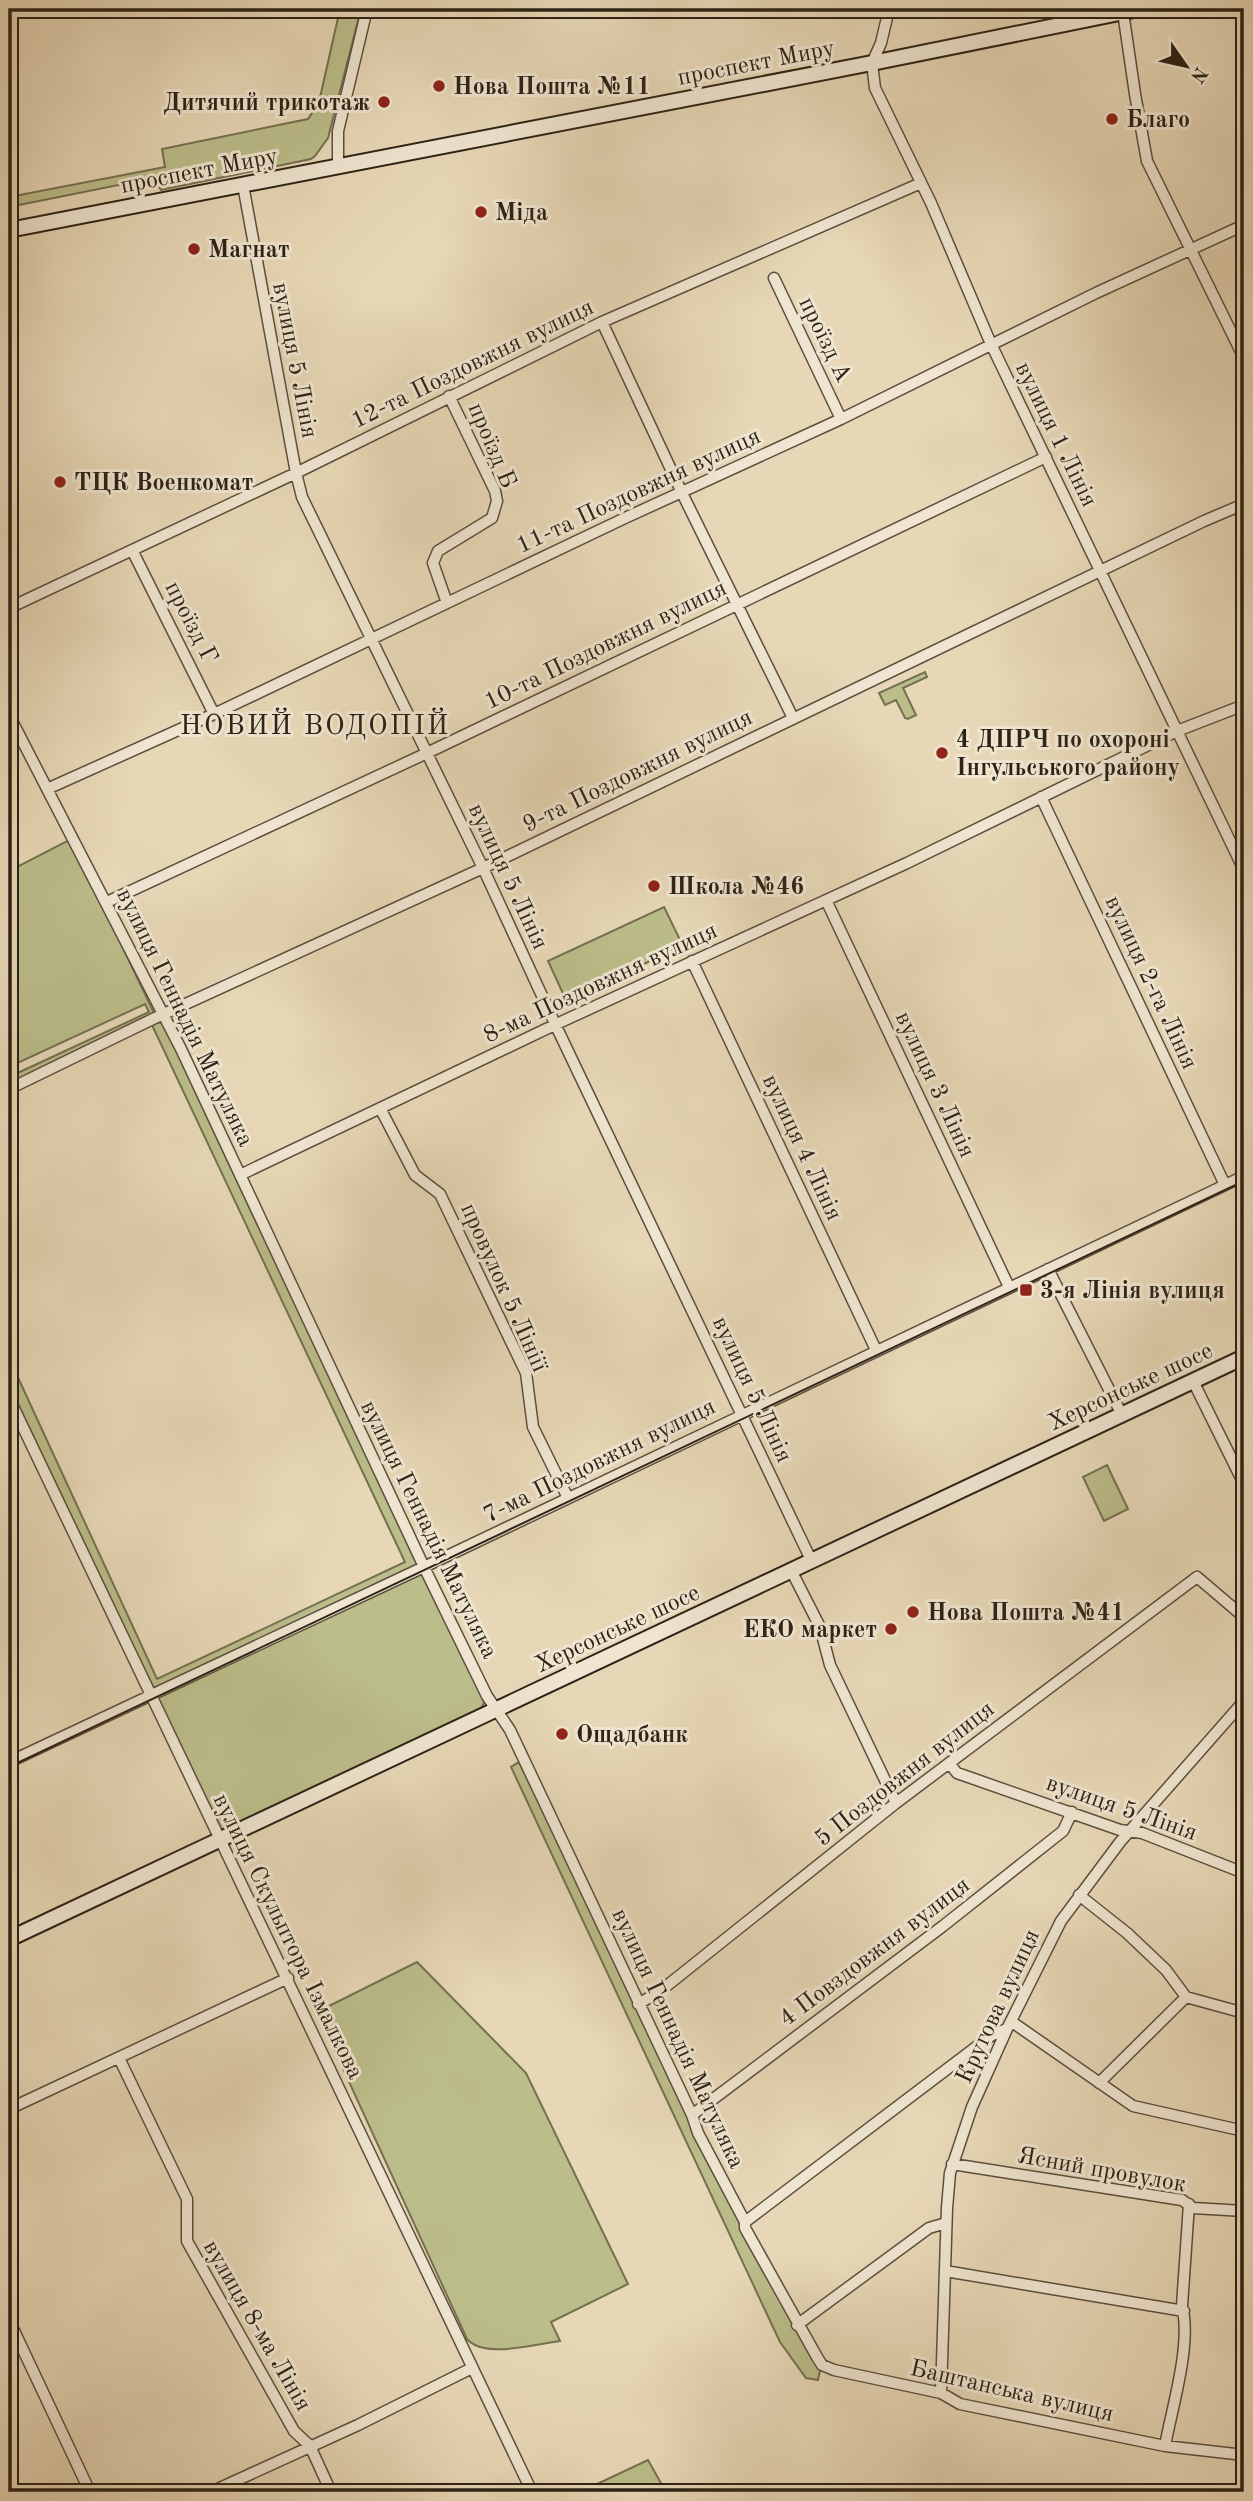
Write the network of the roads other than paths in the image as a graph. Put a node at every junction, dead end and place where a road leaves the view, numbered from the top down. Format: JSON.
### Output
{"nodes":[{"id":1,"x":367,"y":9,"type":"edge"},
{"id":2,"x":889,"y":9,"type":"edge"},
{"id":3,"x":1139,"y":9,"type":"edge"},
{"id":4,"x":1123,"y":12,"type":"junction"},
{"id":5,"x":872,"y":63,"type":"junction"},
{"id":6,"x":338,"y":165,"type":"junction"},
{"id":7,"x":921,"y":183,"type":"junction"},
{"id":8,"x":243,"y":185,"type":"junction"},
{"id":9,"x":1244,"y":225,"type":"edge"},
{"id":10,"x":9,"y":230,"type":"edge"},
{"id":11,"x":1191,"y":250,"type":"junction"},
{"id":12,"x":774,"y":278,"type":"dead end"},
{"id":13,"x":602,"y":322,"type":"junction"},
{"id":14,"x":991,"y":344,"type":"junction"},
{"id":15,"x":1244,"y":358,"type":"edge"},
{"id":16,"x":449,"y":396,"type":"junction"},
{"id":17,"x":841,"y":419,"type":"junction"},
{"id":18,"x":1045,"y":457,"type":"junction"},
{"id":19,"x":296,"y":473,"type":"junction"},
{"id":20,"x":682,"y":493,"type":"junction"},
{"id":21,"x":1244,"y":504,"type":"edge"},
{"id":22,"x":132,"y":550,"type":"junction"},
{"id":23,"x":1100,"y":573,"type":"junction"},
{"id":24,"x":447,"y":603,"type":"junction"},
{"id":25,"x":738,"y":603,"type":"junction"},
{"id":26,"x":9,"y":608,"type":"edge"},
{"id":27,"x":372,"y":639,"type":"junction"},
{"id":28,"x":1244,"y":705,"type":"edge"},
{"id":29,"x":214,"y":714,"type":"junction"},
{"id":30,"x":9,"y":715,"type":"edge"},
{"id":31,"x":793,"y":718,"type":"junction"},
{"id":32,"x":1177,"y":732,"type":"junction"},
{"id":33,"x":427,"y":753,"type":"junction"},
{"id":34,"x":47,"y":789,"type":"junction"},
{"id":35,"x":1041,"y":797,"type":"junction"},
{"id":36,"x":483,"y":868,"type":"junction"},
{"id":37,"x":1244,"y":870,"type":"edge"},
{"id":38,"x":826,"y":900,"type":"junction"},
{"id":39,"x":107,"y":902,"type":"junction"},
{"id":40,"x":692,"y":961,"type":"junction"},
{"id":41,"x":163,"y":1014,"type":"junction"},
{"id":42,"x":556,"y":1026,"type":"junction"},
{"id":43,"x":9,"y":1089,"type":"edge"},
{"id":44,"x":380,"y":1108,"type":"junction"},
{"id":45,"x":240,"y":1175,"type":"junction"},
{"id":46,"x":1244,"y":1176,"type":"edge"},
{"id":47,"x":1224,"y":1185,"type":"junction"},
{"id":48,"x":1048,"y":1269,"type":"junction"},
{"id":49,"x":1009,"y":1287,"type":"junction"},
{"id":50,"x":876,"y":1350,"type":"junction"},
{"id":51,"x":1244,"y":1357,"type":"edge"},
{"id":52,"x":1193,"y":1381,"type":"junction"},
{"id":53,"x":9,"y":1398,"type":"edge"},
{"id":54,"x":742,"y":1414,"type":"junction"},
{"id":55,"x":1122,"y":1415,"type":"junction"},
{"id":56,"x":1244,"y":1485,"type":"edge"},
{"id":57,"x":568,"y":1498,"type":"junction"},
{"id":58,"x":812,"y":1562,"type":"junction"},
{"id":59,"x":425,"y":1567,"type":"junction"},
{"id":60,"x":793,"y":1572,"type":"junction"},
{"id":61,"x":1244,"y":1617,"type":"edge"},
{"id":62,"x":149,"y":1694,"type":"junction"},
{"id":63,"x":1244,"y":1701,"type":"edge"},
{"id":64,"x":496,"y":1709,"type":"junction"},
{"id":65,"x":9,"y":1762,"type":"edge"},
{"id":66,"x":949,"y":1763,"type":"junction"},
{"id":67,"x":896,"y":1803,"type":"junction"},
{"id":68,"x":1072,"y":1812,"type":"junction"},
{"id":69,"x":1131,"y":1831,"type":"junction"},
{"id":70,"x":218,"y":1840,"type":"junction"},
{"id":71,"x":1244,"y":1873,"type":"edge"},
{"id":72,"x":1079,"y":1895,"type":"junction"},
{"id":73,"x":9,"y":1940,"type":"edge"},
{"id":74,"x":288,"y":1978,"type":"junction"},
{"id":75,"x":1186,"y":1997,"type":"junction"},
{"id":76,"x":638,"y":2004,"type":"junction"},
{"id":77,"x":1244,"y":2013,"type":"edge"},
{"id":78,"x":1009,"y":2025,"type":"junction"},
{"id":79,"x":119,"y":2058,"type":"junction"},
{"id":80,"x":1099,"y":2083,"type":"junction"},
{"id":81,"x":9,"y":2109,"type":"edge"},
{"id":82,"x":692,"y":2115,"type":"junction"},
{"id":83,"x":1244,"y":2131,"type":"edge"},
{"id":84,"x":953,"y":2164,"type":"junction"},
{"id":85,"x":1189,"y":2204,"type":"junction"},
{"id":86,"x":1244,"y":2211,"type":"edge"},
{"id":87,"x":745,"y":2222,"type":"junction"},
{"id":88,"x":946,"y":2223,"type":"junction"},
{"id":89,"x":945,"y":2271,"type":"junction"},
{"id":90,"x":1184,"y":2311,"type":"junction"},
{"id":91,"x":9,"y":2319,"type":"edge"},
{"id":92,"x":797,"y":2325,"type":"junction"},
{"id":93,"x":817,"y":2357,"type":"joint"},
{"id":94,"x":472,"y":2368,"type":"junction"},
{"id":95,"x":941,"y":2393,"type":"junction"},
{"id":96,"x":310,"y":2446,"type":"junction"},
{"id":97,"x":1165,"y":2446,"type":"junction"},
{"id":98,"x":1244,"y":2455,"type":"edge"},
{"id":99,"x":90,"y":2492,"type":"edge"},
{"id":100,"x":211,"y":2492,"type":"edge"},
{"id":101,"x":331,"y":2492,"type":"edge"},
{"id":102,"x":532,"y":2492,"type":"edge"}],
"edges":[{"from":1,"to":6,"type":"street"},
{"from":2,"to":5,"type":"street"},
{"from":3,"to":4,"type":"main road","name":"проспект Миру"},
{"from":4,"to":5,"type":"main road","name":"проспект Миру"},
{"from":4,"to":11,"type":"street"},
{"from":5,"to":6,"type":"main road","name":"проспект Миру"},
{"from":5,"to":7,"type":"street","name":"вулиця 1 Лінія"},
{"from":6,"to":8,"type":"main road","name":"проспект Миру"},
{"from":7,"to":13,"type":"street","name":"12-та Поздовжня вулиця"},
{"from":7,"to":14,"type":"street","name":"вулиця 1 Лінія"},
{"from":8,"to":10,"type":"main road","name":"проспект Миру"},
{"from":8,"to":19,"type":"street","name":"вулиця 5 Лінія"},
{"from":9,"to":11,"type":"street","name":"11-та Поздовжня вулиця"},
{"from":11,"to":14,"type":"street","name":"11-та Поздовжня вулиця"},
{"from":11,"to":15,"type":"street"},
{"from":12,"to":17,"type":"street","name":"проїзд А"},
{"from":13,"to":16,"type":"street","name":"12-та Поздовжня вулиця"},
{"from":13,"to":20,"type":"street"},
{"from":14,"to":17,"type":"street","name":"11-та Поздовжня вулиця"},
{"from":14,"to":18,"type":"street","name":"вулиця 1 Лінія"},
{"from":16,"to":19,"type":"street","name":"12-та Поздовжня вулиця"},
{"from":16,"to":24,"type":"street","name":"проїзд Б"},
{"from":17,"to":20,"type":"street","name":"11-та Поздовжня вулиця"},
{"from":18,"to":23,"type":"street","name":"вулиця 1 Лінія"},
{"from":18,"to":25,"type":"street","name":"10-та Поздовжня вулиця"},
{"from":19,"to":22,"type":"street","name":"12-та Поздовжня вулиця"},
{"from":19,"to":27,"type":"street","name":"вулиця 5 Лінія"},
{"from":20,"to":24,"type":"street","name":"11-та Поздовжня вулиця"},
{"from":20,"to":25,"type":"street"},
{"from":21,"to":23,"type":"street","name":"9-та Поздовжня вулиця"},
{"from":22,"to":26,"type":"street","name":"12-та Поздовжня вулиця"},
{"from":22,"to":29,"type":"street","name":"проїзд Г"},
{"from":23,"to":31,"type":"street","name":"9-та Поздовжня вулиця"},
{"from":23,"to":32,"type":"street","name":"вулиця 1 Лінія"},
{"from":24,"to":27,"type":"street","name":"11-та Поздовжня вулиця"},
{"from":25,"to":31,"type":"street"},
{"from":25,"to":33,"type":"street","name":"10-та Поздовжня вулиця"},
{"from":27,"to":29,"type":"street","name":"11-та Поздовжня вулиця"},
{"from":27,"to":33,"type":"street","name":"вулиця 5 Лінія"},
{"from":28,"to":32,"type":"street","name":"8-ма Поздовжня вулиця"},
{"from":29,"to":34,"type":"street","name":"11-та Поздовжня вулиця"},
{"from":30,"to":34,"type":"street","name":"вулиця Геннадія Матуляка"},
{"from":31,"to":36,"type":"street","name":"9-та Поздовжня вулиця"},
{"from":32,"to":35,"type":"street","name":"8-ма Поздовжня вулиця"},
{"from":32,"to":37,"type":"street","name":"вулиця 1 Лінія"},
{"from":33,"to":36,"type":"street","name":"вулиця 5 Лінія"},
{"from":33,"to":39,"type":"street","name":"10-та Поздовжня вулиця"},
{"from":34,"to":39,"type":"street","name":"вулиця Геннадія Матуляка"},
{"from":35,"to":38,"type":"street","name":"8-ма Поздовжня вулиця"},
{"from":35,"to":47,"type":"street","name":"вулиця 2-га Лінія"},
{"from":36,"to":41,"type":"street","name":"9-та Поздовжня вулиця"},
{"from":36,"to":42,"type":"street","name":"вулиця 5 Лінія"},
{"from":38,"to":40,"type":"street","name":"8-ма Поздовжня вулиця"},
{"from":38,"to":49,"type":"street","name":"вулиця 3 Лінія"},
{"from":39,"to":41,"type":"street","name":"вулиця Геннадія Матуляка"},
{"from":40,"to":42,"type":"street","name":"8-ма Поздовжня вулиця"},
{"from":40,"to":50,"type":"street","name":"вулиця 4 Лінія"},
{"from":41,"to":43,"type":"street","name":"9-та Поздовжня вулиця"},
{"from":41,"to":45,"type":"street","name":"вулиця Геннадія Матуляка"},
{"from":42,"to":44,"type":"street","name":"8-ма Поздовжня вулиця"},
{"from":42,"to":54,"type":"street","name":"вулиця 5 Лінія"},
{"from":44,"to":45,"type":"street","name":"8-ма Поздовжня вулиця"},
{"from":44,"to":57,"type":"street","name":"провулок 5 Лініії"},
{"from":45,"to":59,"type":"street","name":"вулиця Геннадія Матуляка"},
{"from":46,"to":47,"type":"street","name":"7-ма Поздовжня вулиця"},
{"from":47,"to":48,"type":"street","name":"7-ма Поздовжня вулиця"},
{"from":48,"to":49,"type":"street","name":"7-ма Поздовжня вулиця"},
{"from":48,"to":55,"type":"street"},
{"from":49,"to":50,"type":"street","name":"7-ма Поздовжня вулиця"},
{"from":50,"to":54,"type":"street","name":"7-ма Поздовжня вулиця"},
{"from":51,"to":52,"type":"main road","name":"Херсонське шосе"},
{"from":52,"to":55,"type":"main road","name":"Херсонське шосе"},
{"from":52,"to":56,"type":"street"},
{"from":53,"to":62,"type":"street","name":"вулиця Скульптора Ізмалкова"},
{"from":54,"to":57,"type":"street","name":"7-ма Поздовжня вулиця"},
{"from":54,"to":58,"type":"street","name":"вулиця 5 Лінія"},
{"from":55,"to":58,"type":"main road","name":"Херсонське шосе"},
{"from":57,"to":59,"type":"street","name":"7-ма Поздовжня вулиця"},
{"from":58,"to":60,"type":"main road","name":"Херсонське шосе"},
{"from":59,"to":62,"type":"street","name":"7-ма Поздовжня вулиця"},
{"from":59,"to":64,"type":"street","name":"вулиця Геннадія Матуляка"},
{"from":60,"to":64,"type":"main road","name":"Херсонське шосе"},
{"from":60,"to":67,"type":"street"},
{"from":61,"to":66,"type":"street","name":"5 Поздовжня вулиця"},
{"from":62,"to":65,"type":"street","name":"7-ма Поздовжня вулиця"},
{"from":62,"to":70,"type":"street","name":"вулиця Скульптора Ізмалкова"},
{"from":63,"to":69,"type":"street","name":"Кругова вулиця"},
{"from":64,"to":70,"type":"main road","name":"Херсонське шосе"},
{"from":64,"to":76,"type":"street","name":"вулиця Геннадія Матуляка"},
{"from":66,"to":67,"type":"street","name":"5 Поздовжня вулиця"},
{"from":66,"to":68,"type":"street","name":"вулиця 5 Лінія"},
{"from":67,"to":76,"type":"street","name":"5 Поздовжня вулиця"},
{"from":68,"to":69,"type":"street","name":"вулиця 5 Лінія"},
{"from":68,"to":82,"type":"street","name":"4 Повздовжня вулиця"},
{"from":69,"to":71,"type":"street","name":"вулиця 5 Лінія"},
{"from":69,"to":72,"type":"street","name":"Кругова вулиця"},
{"from":70,"to":73,"type":"main road","name":"Херсонське шосе"},
{"from":70,"to":74,"type":"street","name":"вулиця Скульптора Ізмалкова"},
{"from":72,"to":75,"type":"street"},
{"from":72,"to":78,"type":"street","name":"Кругова вулиця"},
{"from":74,"to":79,"type":"street"},
{"from":74,"to":94,"type":"street","name":"вулиця Скульптора Ізмалкова"},
{"from":75,"to":77,"type":"street"},
{"from":75,"to":80,"type":"street"},
{"from":76,"to":82,"type":"street","name":"вулиця Геннадія Матуляка"},
{"from":78,"to":80,"type":"street"},
{"from":78,"to":84,"type":"street","name":"Кругова вулиця"},
{"from":78,"to":87,"type":"street"},
{"from":79,"to":81,"type":"street"},
{"from":79,"to":96,"type":"street","name":"вулиця 8-ма Лінія"},
{"from":80,"to":83,"type":"street"},
{"from":82,"to":87,"type":"street","name":"вулиця Геннадія Матуляка"},
{"from":84,"to":85,"type":"street","name":"Ясний провулок"},
{"from":84,"to":88,"type":"street","name":"Кругова вулиця"},
{"from":85,"to":86,"type":"street","name":"Ясний провулок"},
{"from":85,"to":90,"type":"street"},
{"from":87,"to":92,"type":"street","name":"вулиця Геннадія Матуляка"},
{"from":88,"to":89,"type":"street","name":"Кругова вулиця"},
{"from":88,"to":92,"type":"street"},
{"from":89,"to":90,"type":"street"},
{"from":89,"to":95,"type":"street","name":"Кругова вулиця"},
{"from":90,"to":97,"type":"street"},
{"from":91,"to":99,"type":"street"},
{"from":92,"to":93,"type":"street","name":"вулиця Геннадія Матуляка"},
{"from":93,"to":95,"type":"street","name":"Баштанська вулиця"},
{"from":94,"to":96,"type":"street"},
{"from":94,"to":102,"type":"street","name":"вулиця Скульптора Ізмалкова"},
{"from":95,"to":97,"type":"street","name":"Баштанська вулиця"},
{"from":96,"to":100,"type":"street"},
{"from":96,"to":101,"type":"street","name":"вулиця 8-ма Лінія"},
{"from":97,"to":98,"type":"street","name":"Баштанська вулиця"}]}
